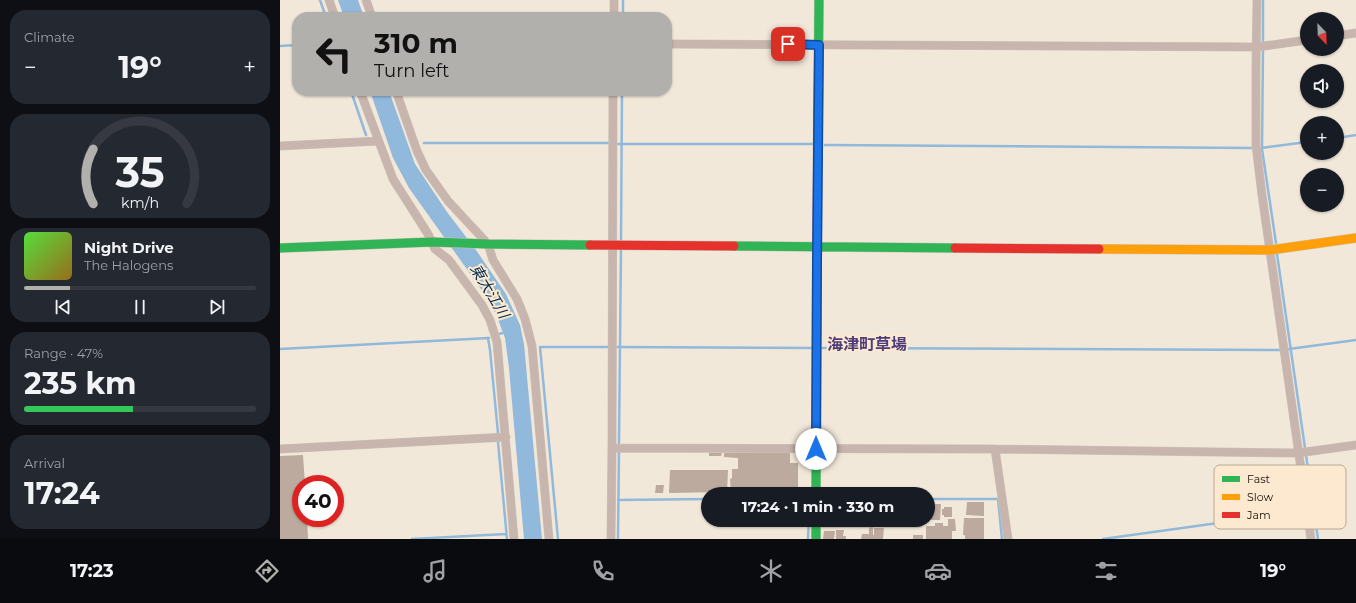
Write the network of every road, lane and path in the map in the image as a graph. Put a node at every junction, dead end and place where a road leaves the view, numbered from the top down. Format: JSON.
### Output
{"nodes":[{"id":1,"x":329,"y":0,"type":"edge"},
{"id":2,"x":366,"y":0,"type":"edge"},
{"id":3,"x":614,"y":0,"type":"edge"},
{"id":4,"x":819,"y":0,"type":"edge"},
{"id":5,"x":1257,"y":0,"type":"edge"},
{"id":6,"x":333,"y":12,"type":"edge"},
{"id":7,"x":370,"y":12,"type":"edge"},
{"id":8,"x":614,"y":12,"type":"edge"},
{"id":9,"x":1356,"y":33,"type":"edge"},
{"id":10,"x":1344,"y":35,"type":"edge"},
{"id":11,"x":1300,"y":41,"type":"edge"},
{"id":12,"x":672,"y":44,"type":"edge"},
{"id":13,"x":819,"y":45,"type":"junction"},
{"id":14,"x":1257,"y":47,"type":"junction"},
{"id":15,"x":362,"y":96,"type":"edge"},
{"id":16,"x":398,"y":96,"type":"edge"},
{"id":17,"x":613,"y":96,"type":"edge"},
{"id":18,"x":378,"y":141,"type":"junction"},
{"id":19,"x":280,"y":146,"type":"edge"},
{"id":20,"x":1356,"y":238,"type":"edge"},
{"id":21,"x":435,"y":242,"type":"junction"},
{"id":22,"x":484,"y":244,"type":"junction"},
{"id":23,"x":612,"y":245,"type":"junction"},
{"id":24,"x":817,"y":247,"type":"junction"},
{"id":25,"x":280,"y":248,"type":"edge"},
{"id":26,"x":1270,"y":250,"type":"junction"},
{"id":27,"x":506,"y":437,"type":"junction"},
{"id":28,"x":1356,"y":445,"type":"edge"},
{"id":29,"x":612,"y":448,"type":"junction"},
{"id":30,"x":995,"y":448,"type":"junction"},
{"id":31,"x":280,"y":449,"type":"edge"},
{"id":32,"x":816,"y":449,"type":"junction"},
{"id":33,"x":1298,"y":453,"type":"junction"},
{"id":34,"x":1300,"y":465,"type":"edge"},
{"id":35,"x":816,"y":487,"type":"edge"},
{"id":36,"x":816,"y":527,"type":"edge"},
{"id":37,"x":1309,"y":529,"type":"edge"},
{"id":38,"x":514,"y":539,"type":"edge"},
{"id":39,"x":549,"y":539,"type":"edge"},
{"id":40,"x":611,"y":539,"type":"edge"},
{"id":41,"x":816,"y":539,"type":"edge"},
{"id":42,"x":1008,"y":539,"type":"edge"},
{"id":43,"x":1311,"y":539,"type":"edge"}],
"edges":[{"from":1,"to":6,"type":"street"},
{"from":2,"to":7,"type":"street"},
{"from":3,"to":8,"type":"street"},
{"from":4,"to":13,"type":"street"},
{"from":5,"to":14,"type":"street"},
{"from":9,"to":10,"type":"street"},
{"from":11,"to":14,"type":"street"},
{"from":12,"to":13,"type":"street"},
{"from":13,"to":14,"type":"street"},
{"from":13,"to":24,"type":"street"},
{"from":14,"to":26,"type":"street"},
{"from":15,"to":18,"type":"street"},
{"from":16,"to":22,"type":"street"},
{"from":17,"to":23,"type":"street"},
{"from":18,"to":19,"type":"street"},
{"from":18,"to":21,"type":"street"},
{"from":20,"to":26,"type":"street"},
{"from":21,"to":22,"type":"street"},
{"from":21,"to":25,"type":"street"},
{"from":21,"to":27,"type":"street"},
{"from":22,"to":23,"type":"street"},
{"from":22,"to":39,"type":"street"},
{"from":23,"to":24,"type":"street"},
{"from":23,"to":29,"type":"street"},
{"from":24,"to":26,"type":"street"},
{"from":24,"to":32,"type":"street"},
{"from":26,"to":33,"type":"street"},
{"from":27,"to":31,"type":"street"},
{"from":27,"to":38,"type":"street"},
{"from":28,"to":33,"type":"street"},
{"from":29,"to":32,"type":"street"},
{"from":29,"to":40,"type":"street"},
{"from":30,"to":32,"type":"street"},
{"from":30,"to":33,"type":"street"},
{"from":30,"to":42,"type":"street"},
{"from":32,"to":35,"type":"street"},
{"from":33,"to":34,"type":"street"},
{"from":36,"to":41,"type":"street"},
{"from":37,"to":43,"type":"street"}]}
